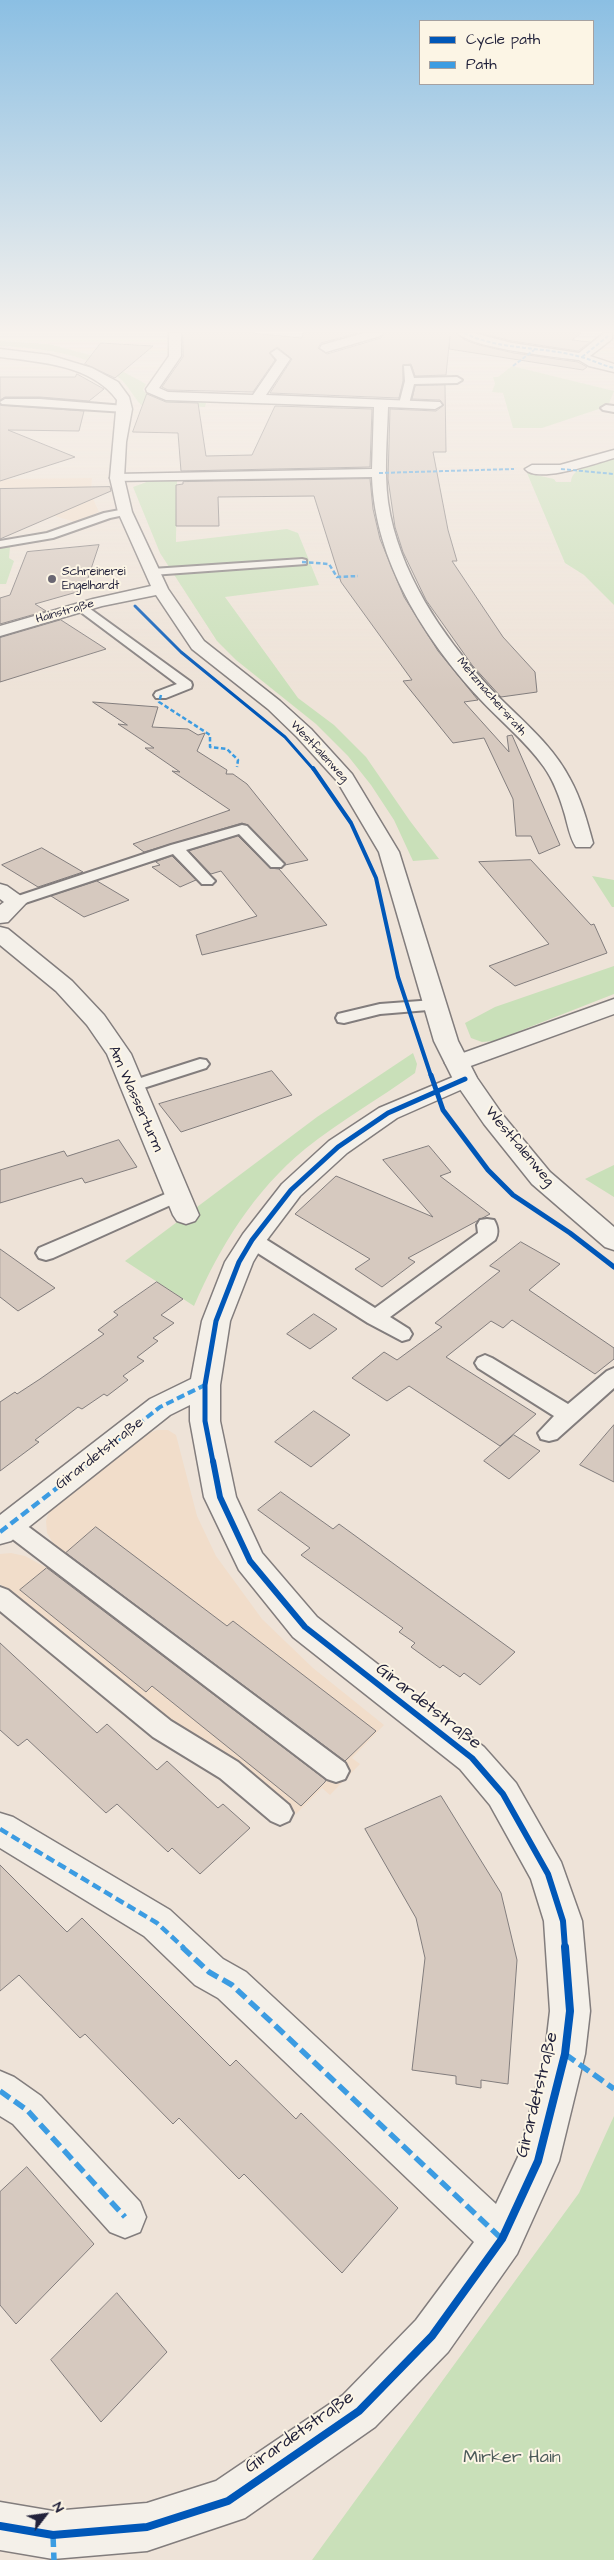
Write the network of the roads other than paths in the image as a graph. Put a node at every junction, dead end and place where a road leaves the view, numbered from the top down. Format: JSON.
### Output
{"nodes":[{"id":1,"x":118,"y":452,"type":"edge"},
{"id":2,"x":379,"y":452,"type":"edge"},
{"id":3,"x":614,"y":454,"type":"edge"},
{"id":4,"x":532,"y":469,"type":"dead end"},
{"id":5,"x":379,"y":473,"type":"junction"},
{"id":6,"x":117,"y":478,"type":"junction"},
{"id":7,"x":125,"y":512,"type":"junction"},
{"id":8,"x":0,"y":544,"type":"edge"},
{"id":9,"x":302,"y":562,"type":"dead end"},
{"id":10,"x":152,"y":572,"type":"junction"},
{"id":11,"x":160,"y":589,"type":"junction"},
{"id":12,"x":90,"y":604,"type":"junction"},
{"id":13,"x":180,"y":619,"type":"junction"},
{"id":14,"x":0,"y":631,"type":"edge"},
{"id":15,"x":161,"y":695,"type":"dead end"},
{"id":16,"x":583,"y":843,"type":"dead end"},
{"id":17,"x":176,"y":848,"type":"junction"},
{"id":18,"x":276,"y":864,"type":"dead end"},
{"id":19,"x":207,"y":881,"type":"dead end"},
{"id":20,"x":9,"y":896,"type":"edge"},
{"id":21,"x":0,"y":917,"type":"edge"},
{"id":22,"x":0,"y":934,"type":"edge"},
{"id":23,"x":434,"y":1005,"type":"junction"},
{"id":24,"x":614,"y":1006,"type":"edge"},
{"id":25,"x":344,"y":1018,"type":"dead end"},
{"id":26,"x":200,"y":1064,"type":"dead end"},
{"id":27,"x":461,"y":1071,"type":"junction"},
{"id":28,"x":131,"y":1087,"type":"junction"},
{"id":29,"x":181,"y":1205,"type":"joint"},
{"id":30,"x":487,"y":1225,"type":"dead end"},
{"id":31,"x":252,"y":1240,"type":"junction"},
{"id":32,"x":614,"y":1241,"type":"edge"},
{"id":33,"x":46,"y":1253,"type":"dead end"},
{"id":34,"x":375,"y":1318,"type":"junction"},
{"id":35,"x":402,"y":1334,"type":"dead end"},
{"id":36,"x":485,"y":1363,"type":"dead end"},
{"id":37,"x":614,"y":1376,"type":"edge"},
{"id":38,"x":205,"y":1385,"type":"junction"},
{"id":39,"x":570,"y":1415,"type":"junction"},
{"id":40,"x":549,"y":1433,"type":"dead end"},
{"id":41,"x":3,"y":1528,"type":"edge"},
{"id":42,"x":0,"y":1597,"type":"edge"},
{"id":43,"x":336,"y":1771,"type":"dead end"},
{"id":44,"x":280,"y":1813,"type":"dead end"},
{"id":45,"x":0,"y":1829,"type":"edge"},
{"id":46,"x":0,"y":2091,"type":"edge"},
{"id":47,"x":125,"y":2217,"type":"dead end"},
{"id":48,"x":502,"y":2239,"type":"junction"},
{"id":49,"x":0,"y":2526,"type":"edge"}],
"edges":[{"from":1,"to":6,"type":"street","name":"Westfalenweg"},
{"from":2,"to":5,"type":"street","name":"Metzmachersrath"},
{"from":3,"to":4,"type":"street"},
{"from":5,"to":6,"type":"street"},
{"from":5,"to":16,"type":"street","name":"Metzmachersrath"},
{"from":6,"to":7,"type":"street","name":"Westfalenweg"},
{"from":7,"to":8,"type":"lane"},
{"from":7,"to":10,"type":"street","name":"Westfalenweg"},
{"from":9,"to":10,"type":"lane"},
{"from":10,"to":11,"type":"street","name":"Westfalenweg"},
{"from":11,"to":12,"type":"street","name":"Hainstraße"},
{"from":11,"to":13,"type":"street","name":"Westfalenweg"},
{"from":12,"to":13,"type":"street"},
{"from":12,"to":14,"type":"street","name":"Hainstraße"},
{"from":12,"to":15,"type":"lane"},
{"from":13,"to":23,"type":"street","name":"Westfalenweg"},
{"from":17,"to":18,"type":"lane"},
{"from":17,"to":19,"type":"lane"},
{"from":17,"to":20,"type":"lane"},
{"from":20,"to":21,"type":"street"},
{"from":22,"to":28,"type":"street","name":"Am Wasserturm"},
{"from":23,"to":25,"type":"lane"},
{"from":23,"to":27,"type":"street","name":"Westfalenweg"},
{"from":24,"to":27,"type":"street"},
{"from":26,"to":28,"type":"lane"},
{"from":27,"to":31,"type":"street","name":"Girardetstraße"},
{"from":27,"to":32,"type":"street","name":"Westfalenweg"},
{"from":28,"to":29,"type":"street","name":"Am Wasserturm"},
{"from":29,"to":33,"type":"lane"},
{"from":30,"to":34,"type":"lane"},
{"from":31,"to":34,"type":"lane"},
{"from":31,"to":38,"type":"street","name":"Girardetstraße"},
{"from":34,"to":35,"type":"lane"},
{"from":36,"to":39,"type":"lane"},
{"from":37,"to":39,"type":"lane"},
{"from":38,"to":41,"type":"street","name":"Girardetstraße"},
{"from":38,"to":48,"type":"street","name":"Girardetstraße"},
{"from":39,"to":40,"type":"lane"},
{"from":41,"to":43,"type":"lane"},
{"from":42,"to":44,"type":"lane"},
{"from":45,"to":48,"type":"street"},
{"from":46,"to":47,"type":"street"},
{"from":48,"to":49,"type":"street","name":"Girardetstraße"}]}
